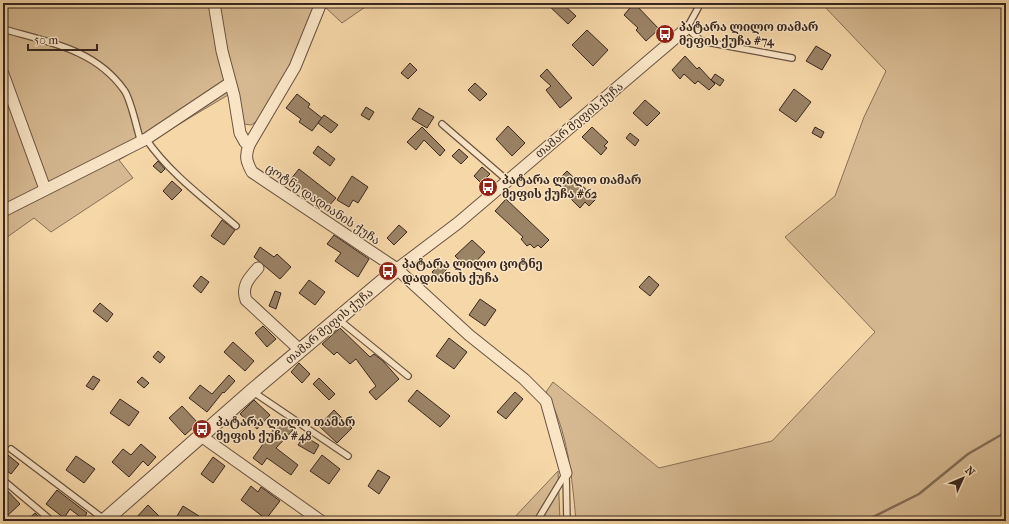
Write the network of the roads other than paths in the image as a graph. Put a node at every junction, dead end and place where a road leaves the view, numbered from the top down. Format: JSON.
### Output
{"nodes":[{"id":1,"x":214,"y":3,"type":"edge"},
{"id":2,"x":321,"y":3,"type":"edge"},
{"id":3,"x":698,"y":3,"type":"edge"},
{"id":4,"x":687,"y":28,"type":"junction"},
{"id":5,"x":3,"y":29,"type":"edge"},
{"id":6,"x":792,"y":58,"type":"dead end"},
{"id":7,"x":3,"y":74,"type":"edge"},
{"id":8,"x":230,"y":83,"type":"junction"},
{"id":9,"x":442,"y":124,"type":"dead end"},
{"id":10,"x":144,"y":141,"type":"junction"},
{"id":11,"x":249,"y":145,"type":"junction"},
{"id":12,"x":508,"y":181,"type":"junction"},
{"id":13,"x":45,"y":189,"type":"junction"},
{"id":14,"x":3,"y":211,"type":"edge"},
{"id":15,"x":236,"y":226,"type":"dead end"},
{"id":16,"x":258,"y":268,"type":"dead end"},
{"id":17,"x":397,"y":269,"type":"junction"},
{"id":18,"x":338,"y":319,"type":"junction"},
{"id":19,"x":300,"y":350,"type":"junction"},
{"id":20,"x":408,"y":376,"type":"dead end"},
{"id":21,"x":252,"y":391,"type":"junction"},
{"id":22,"x":201,"y":436,"type":"junction"},
{"id":23,"x":11,"y":449,"type":"dead end"},
{"id":24,"x":348,"y":456,"type":"dead end"},
{"id":25,"x":566,"y":473,"type":"junction"},
{"id":26,"x":3,"y":480,"type":"edge"},
{"id":27,"x":52,"y":521,"type":"edge"},
{"id":28,"x":104,"y":521,"type":"edge"},
{"id":29,"x":321,"y":521,"type":"edge"},
{"id":30,"x":537,"y":521,"type":"edge"},
{"id":31,"x":567,"y":521,"type":"edge"}],
"edges":[{"from":1,"to":8,"type":"street"},
{"from":2,"to":11,"type":"street","name":"ცოტნე დადიანის ქუჩა"},
{"from":3,"to":4,"type":"lane"},
{"from":4,"to":6,"type":"lane"},
{"from":4,"to":12,"type":"street","name":"თამარ მეფის ქუჩა"},
{"from":5,"to":10,"type":"lane"},
{"from":7,"to":13,"type":"street"},
{"from":8,"to":10,"type":"street"},
{"from":8,"to":11,"type":"street"},
{"from":9,"to":12,"type":"lane"},
{"from":10,"to":13,"type":"street"},
{"from":10,"to":15,"type":"lane"},
{"from":11,"to":17,"type":"street","name":"ცოტნე დადიანის ქუჩა"},
{"from":12,"to":17,"type":"street","name":"თამარ მეფის ქუჩა"},
{"from":13,"to":14,"type":"street"},
{"from":16,"to":19,"type":"street"},
{"from":17,"to":18,"type":"street","name":"თამარ მეფის ქუჩა"},
{"from":17,"to":25,"type":"street","name":"ცოტნე დადიანის ქუჩა"},
{"from":18,"to":19,"type":"street","name":"თამარ მეფის ქუჩა"},
{"from":18,"to":20,"type":"lane"},
{"from":19,"to":21,"type":"street","name":"თამარ მეფის ქუჩა"},
{"from":21,"to":22,"type":"street","name":"თამარ მეფის ქუჩა"},
{"from":21,"to":24,"type":"lane"},
{"from":22,"to":28,"type":"street","name":"თამარ მეფის ქუჩა"},
{"from":22,"to":29,"type":"street"},
{"from":23,"to":28,"type":"lane"},
{"from":25,"to":30,"type":"lane"},
{"from":25,"to":31,"type":"lane"},
{"from":26,"to":27,"type":"lane"}]}
